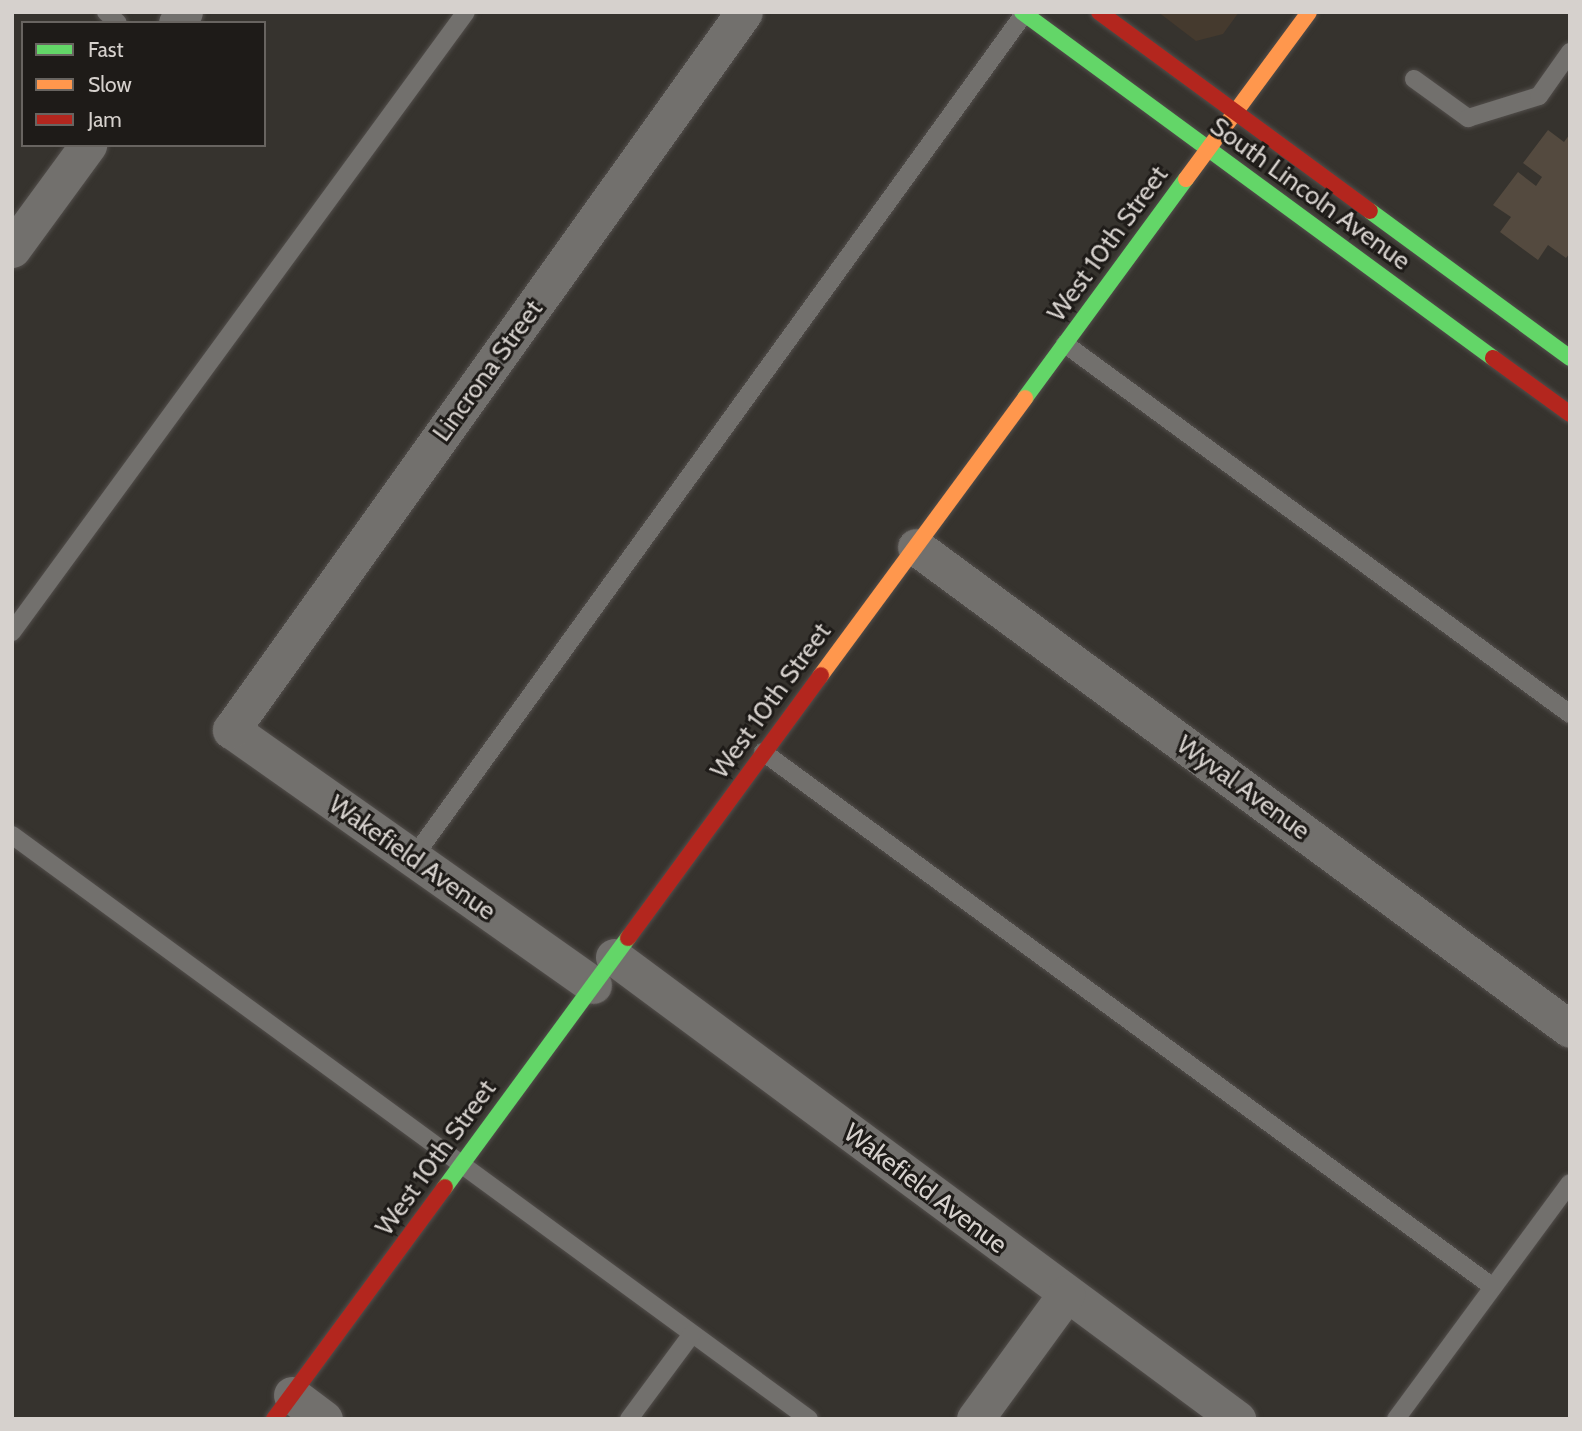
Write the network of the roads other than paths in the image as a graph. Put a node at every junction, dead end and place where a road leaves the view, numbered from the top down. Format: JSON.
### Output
{"nodes":[{"id":1,"x":466,"y":12,"type":"edge"},
{"id":2,"x":744,"y":12,"type":"edge"},
{"id":3,"x":1099,"y":12,"type":"edge"},
{"id":4,"x":1309,"y":12,"type":"edge"},
{"id":5,"x":1023,"y":13,"type":"edge"},
{"id":6,"x":1570,"y":52,"type":"edge"},
{"id":7,"x":1414,"y":79,"type":"dead end"},
{"id":8,"x":1234,"y":114,"type":"junction"},
{"id":9,"x":87,"y":147,"type":"edge"},
{"id":10,"x":1208,"y":150,"type":"junction"},
{"id":11,"x":12,"y":249,"type":"edge"},
{"id":12,"x":1065,"y":344,"type":"junction"},
{"id":13,"x":1570,"y":358,"type":"edge"},
{"id":14,"x":1570,"y":414,"type":"edge"},
{"id":15,"x":916,"y":547,"type":"junction"},
{"id":16,"x":12,"y":632,"type":"edge"},
{"id":17,"x":1570,"y":714,"type":"edge"},
{"id":18,"x":231,"y":730,"type":"joint"},
{"id":19,"x":763,"y":752,"type":"junction"},
{"id":20,"x":12,"y":835,"type":"edge"},
{"id":21,"x":413,"y":858,"type":"junction"},
{"id":22,"x":604,"y":971,"type":"junction"},
{"id":23,"x":1570,"y":1029,"type":"edge"},
{"id":24,"x":463,"y":1164,"type":"junction"},
{"id":25,"x":1570,"y":1183,"type":"edge"},
{"id":26,"x":1493,"y":1287,"type":"junction"},
{"id":27,"x":1066,"y":1294,"type":"junction"},
{"id":28,"x":692,"y":1334,"type":"junction"},
{"id":29,"x":283,"y":1407,"type":"edge"},
{"id":30,"x":324,"y":1419,"type":"edge"},
{"id":31,"x":629,"y":1419,"type":"edge"},
{"id":32,"x":809,"y":1419,"type":"edge"},
{"id":33,"x":975,"y":1419,"type":"edge"},
{"id":34,"x":1237,"y":1419,"type":"edge"},
{"id":35,"x":1396,"y":1419,"type":"edge"}],
"edges":[{"from":1,"to":16,"type":"lane"},
{"from":2,"to":18,"type":"street","name":"Lincrona Street"},
{"from":3,"to":8,"type":"street","name":"South Lincoln Avenue"},
{"from":4,"to":8,"type":"street","name":"West 10th Street"},
{"from":5,"to":10,"type":"street","name":"South Lincoln Avenue"},
{"from":5,"to":21,"type":"lane"},
{"from":6,"to":7,"type":"lane"},
{"from":8,"to":10,"type":"street","name":"West 10th Street"},
{"from":8,"to":13,"type":"street","name":"South Lincoln Avenue"},
{"from":9,"to":11,"type":"street"},
{"from":10,"to":12,"type":"street","name":"West 10th Street"},
{"from":10,"to":14,"type":"street","name":"South Lincoln Avenue"},
{"from":12,"to":15,"type":"street","name":"West 10th Street"},
{"from":12,"to":17,"type":"lane"},
{"from":15,"to":19,"type":"street","name":"West 10th Street"},
{"from":15,"to":23,"type":"street","name":"Wyval Avenue"},
{"from":18,"to":21,"type":"street","name":"Wakefield Avenue"},
{"from":19,"to":22,"type":"street","name":"West 10th Street"},
{"from":19,"to":26,"type":"lane"},
{"from":20,"to":24,"type":"lane"},
{"from":21,"to":22,"type":"street","name":"Wakefield Avenue"},
{"from":22,"to":24,"type":"street","name":"West 10th Street"},
{"from":22,"to":27,"type":"street","name":"Wakefield Avenue"},
{"from":24,"to":28,"type":"lane"},
{"from":24,"to":29,"type":"street","name":"West 10th Street"},
{"from":25,"to":26,"type":"lane"},
{"from":26,"to":35,"type":"lane"},
{"from":27,"to":33,"type":"street"},
{"from":27,"to":34,"type":"street","name":"Wakefield Avenue"},
{"from":28,"to":31,"type":"lane"},
{"from":28,"to":32,"type":"lane"},
{"from":29,"to":30,"type":"street"}]}
